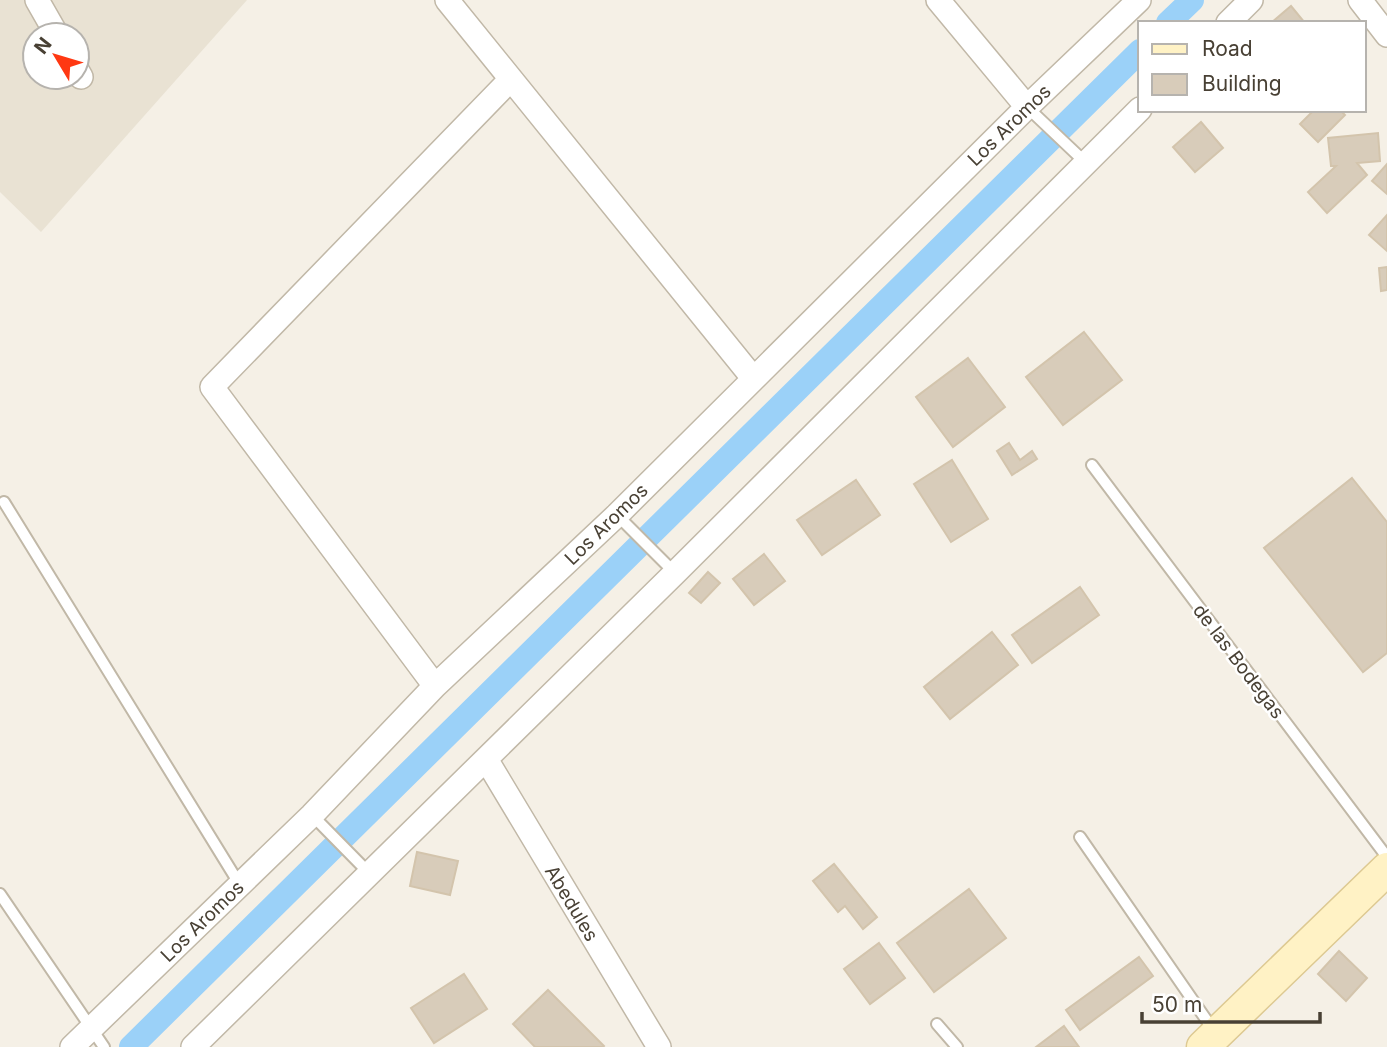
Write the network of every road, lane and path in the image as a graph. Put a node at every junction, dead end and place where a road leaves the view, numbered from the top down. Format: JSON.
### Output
{"nodes":[{"id":1,"x":37,"y":0,"type":"edge"},
{"id":2,"x":447,"y":0,"type":"edge"},
{"id":3,"x":938,"y":0,"type":"edge"},
{"id":4,"x":1139,"y":0,"type":"edge"},
{"id":5,"x":1251,"y":0,"type":"edge"},
{"id":6,"x":1360,"y":0,"type":"edge"},
{"id":7,"x":49,"y":21,"type":"edge"},
{"id":8,"x":1230,"y":21,"type":"edge"},
{"id":9,"x":1387,"y":35,"type":"edge"},
{"id":10,"x":511,"y":79,"type":"junction"},
{"id":11,"x":1027,"y":107,"type":"junction"},
{"id":12,"x":1138,"y":111,"type":"edge"},
{"id":13,"x":1086,"y":163,"type":"junction"},
{"id":14,"x":753,"y":378,"type":"junction"},
{"id":15,"x":1092,"y":465,"type":"dead end"},
{"id":16,"x":4,"y":502,"type":"dead end"},
{"id":17,"x":617,"y":515,"type":"junction"},
{"id":18,"x":675,"y":573,"type":"junction"},
{"id":19,"x":435,"y":686,"type":"junction"},
{"id":20,"x":486,"y":759,"type":"junction"},
{"id":21,"x":312,"y":815,"type":"junction"},
{"id":22,"x":1080,"y":837,"type":"dead end"},
{"id":23,"x":1387,"y":857,"type":"edge"},
{"id":24,"x":1387,"y":869,"type":"edge"},
{"id":25,"x":369,"y":873,"type":"junction"},
{"id":26,"x":240,"y":885,"type":"junction"},
{"id":27,"x":0,"y":894,"type":"edge"},
{"id":28,"x":937,"y":1024,"type":"dead end"},
{"id":29,"x":97,"y":1038,"type":"edge"},
{"id":30,"x":1210,"y":1040,"type":"edge"},
{"id":31,"x":72,"y":1047,"type":"edge"},
{"id":32,"x":193,"y":1047,"type":"edge"},
{"id":33,"x":659,"y":1047,"type":"edge"},
{"id":34,"x":957,"y":1047,"type":"edge"}],
"edges":[{"from":1,"to":7,"type":"street"},
{"from":2,"to":10,"type":"street"},
{"from":3,"to":11,"type":"street"},
{"from":4,"to":11,"type":"street","name":"Los Aromos"},
{"from":5,"to":8,"type":"street"},
{"from":6,"to":9,"type":"street"},
{"from":10,"to":14,"type":"street"},
{"from":10,"to":19,"type":"street"},
{"from":11,"to":13,"type":"lane"},
{"from":11,"to":14,"type":"street","name":"Los Aromos"},
{"from":12,"to":13,"type":"street"},
{"from":13,"to":18,"type":"street"},
{"from":14,"to":17,"type":"street","name":"Los Aromos"},
{"from":15,"to":23,"type":"lane","name":"de las Bodegas"},
{"from":16,"to":26,"type":"lane"},
{"from":17,"to":18,"type":"lane"},
{"from":17,"to":19,"type":"street","name":"Los Aromos"},
{"from":18,"to":20,"type":"street"},
{"from":19,"to":21,"type":"street","name":"Los Aromos"},
{"from":20,"to":25,"type":"street"},
{"from":20,"to":33,"type":"street","name":"Abedules"},
{"from":21,"to":25,"type":"lane"},
{"from":21,"to":26,"type":"street","name":"Los Aromos"},
{"from":22,"to":30,"type":"lane"},
{"from":24,"to":30,"type":"main road"},
{"from":25,"to":32,"type":"street"},
{"from":26,"to":29,"type":"street","name":"Los Aromos"},
{"from":27,"to":29,"type":"lane"},
{"from":28,"to":34,"type":"lane"},
{"from":29,"to":31,"type":"street","name":"Los Aromos"}]}
